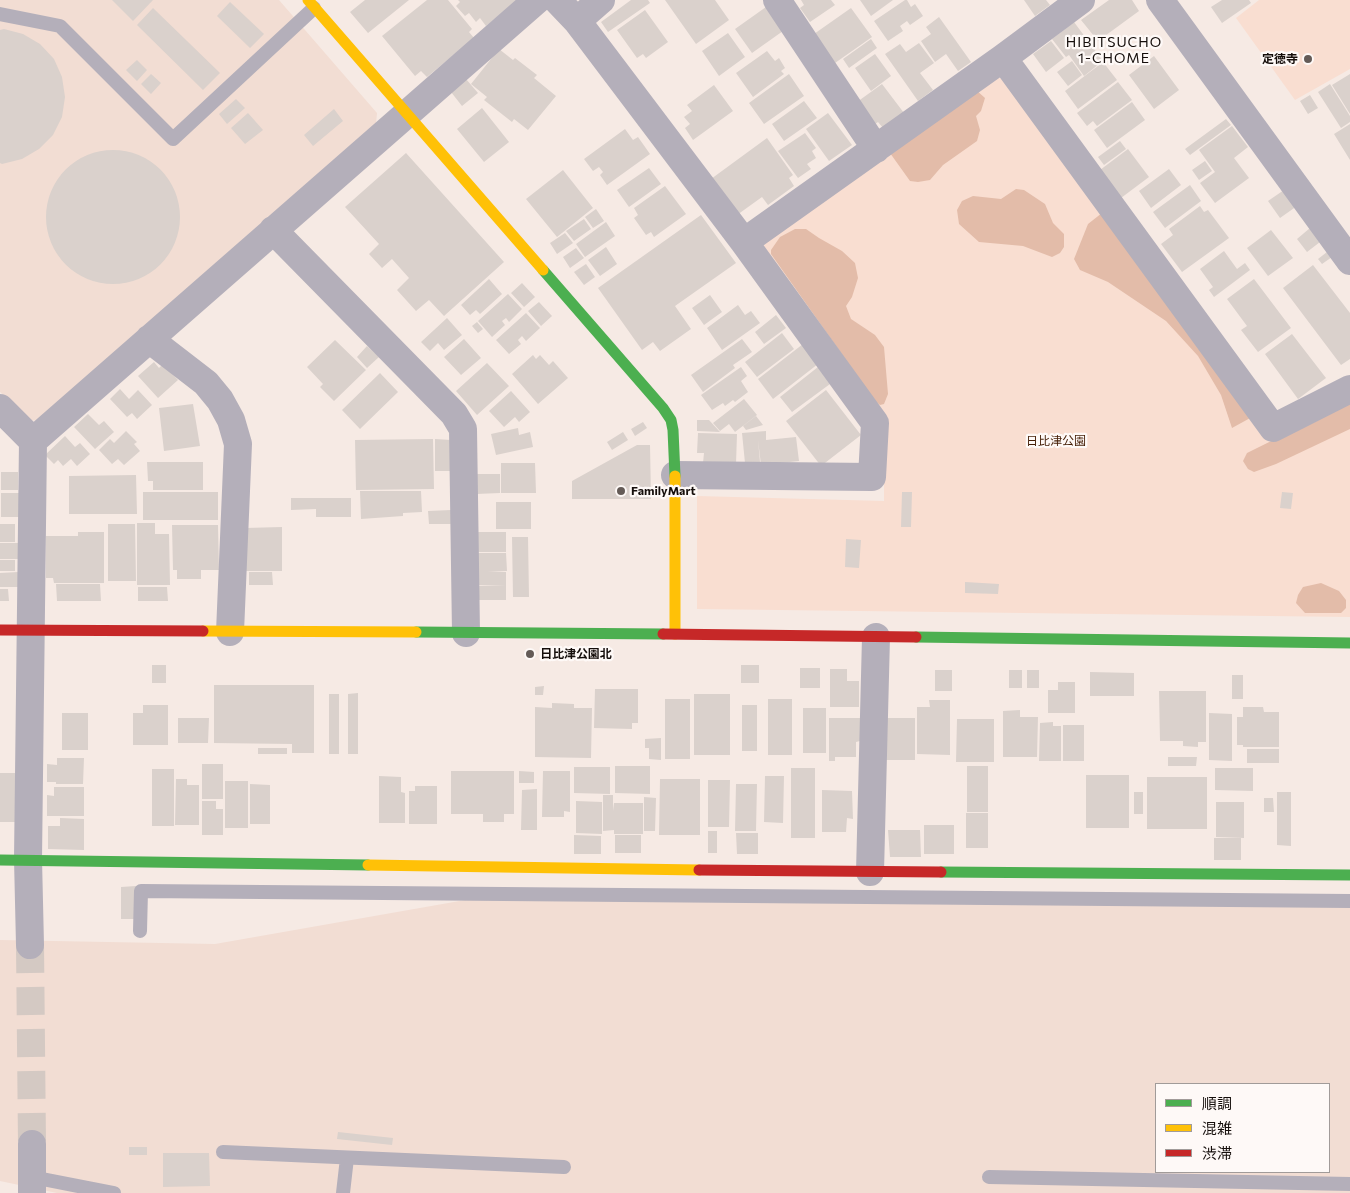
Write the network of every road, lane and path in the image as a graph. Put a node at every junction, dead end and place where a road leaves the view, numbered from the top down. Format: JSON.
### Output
{"nodes":[{"id":1,"x":537,"y":0,"type":"edge"},
{"id":2,"x":557,"y":0,"type":"edge"},
{"id":3,"x":601,"y":0,"type":"edge"},
{"id":4,"x":777,"y":0,"type":"edge"},
{"id":5,"x":1080,"y":0,"type":"edge"},
{"id":6,"x":1160,"y":0,"type":"edge"},
{"id":7,"x":310,"y":2,"type":"edge"},
{"id":8,"x":0,"y":14,"type":"edge"},
{"id":9,"x":577,"y":21,"type":"junction"},
{"id":10,"x":1003,"y":58,"type":"junction"},
{"id":11,"x":406,"y":114,"type":"junction"},
{"id":12,"x":876,"y":149,"type":"junction"},
{"id":13,"x":273,"y":230,"type":"junction"},
{"id":14,"x":744,"y":242,"type":"junction"},
{"id":15,"x":1350,"y":261,"type":"edge"},
{"id":16,"x":149,"y":339,"type":"junction"},
{"id":17,"x":1350,"y":389,"type":"edge"},
{"id":18,"x":0,"y":408,"type":"edge"},
{"id":19,"x":33,"y":441,"type":"junction"},
{"id":20,"x":675,"y":475,"type":"junction"},
{"id":21,"x":0,"y":630,"type":"edge"},
{"id":22,"x":31,"y":630,"type":"junction"},
{"id":23,"x":230,"y":632,"type":"junction"},
{"id":24,"x":466,"y":633,"type":"junction"},
{"id":25,"x":675,"y":634,"type":"junction"},
{"id":26,"x":876,"y":637,"type":"junction"},
{"id":27,"x":1350,"y":643,"type":"edge"},
{"id":28,"x":28,"y":859,"type":"junction"},
{"id":29,"x":0,"y":860,"type":"edge"},
{"id":30,"x":870,"y":872,"type":"junction"},
{"id":31,"x":1350,"y":875,"type":"edge"},
{"id":32,"x":1350,"y":901,"type":"edge"},
{"id":33,"x":140,"y":931,"type":"dead end"},
{"id":34,"x":30,"y":945,"type":"tunnel mouth"},
{"id":35,"x":32,"y":1144,"type":"tunnel mouth"},
{"id":36,"x":223,"y":1152,"type":"dead end"},
{"id":37,"x":347,"y":1158,"type":"junction"},
{"id":38,"x":564,"y":1166,"type":"dead end"},
{"id":39,"x":989,"y":1178,"type":"dead end"},
{"id":40,"x":1350,"y":1184,"type":"edge"},
{"id":41,"x":32,"y":1185,"type":"edge"},
{"id":42,"x":114,"y":1193,"type":"edge"},
{"id":43,"x":343,"y":1193,"type":"edge"}],
"edges":[{"from":1,"to":11,"type":"street"},
{"from":2,"to":9,"type":"street"},
{"from":3,"to":9,"type":"street"},
{"from":4,"to":12,"type":"street"},
{"from":5,"to":10,"type":"street"},
{"from":6,"to":15,"type":"street"},
{"from":7,"to":8,"type":"lane"},
{"from":7,"to":11,"type":"street"},
{"from":9,"to":14,"type":"street"},
{"from":10,"to":12,"type":"street"},
{"from":10,"to":17,"type":"street"},
{"from":11,"to":13,"type":"street"},
{"from":11,"to":20,"type":"street"},
{"from":12,"to":14,"type":"street"},
{"from":13,"to":16,"type":"street"},
{"from":13,"to":24,"type":"street"},
{"from":14,"to":20,"type":"street"},
{"from":16,"to":19,"type":"street"},
{"from":16,"to":23,"type":"street"},
{"from":18,"to":19,"type":"street"},
{"from":19,"to":22,"type":"street"},
{"from":20,"to":25,"type":"street"},
{"from":21,"to":22,"type":"street"},
{"from":22,"to":23,"type":"street"},
{"from":22,"to":28,"type":"street"},
{"from":23,"to":24,"type":"street"},
{"from":24,"to":25,"type":"street"},
{"from":25,"to":26,"type":"street"},
{"from":26,"to":27,"type":"street"},
{"from":26,"to":30,"type":"street"},
{"from":28,"to":29,"type":"street"},
{"from":28,"to":30,"type":"street"},
{"from":28,"to":34,"type":"street"},
{"from":30,"to":31,"type":"street"},
{"from":32,"to":33,"type":"lane"},
{"from":35,"to":41,"type":"street"},
{"from":36,"to":37,"type":"lane"},
{"from":37,"to":38,"type":"lane"},
{"from":37,"to":43,"type":"lane"},
{"from":39,"to":40,"type":"lane"},
{"from":41,"to":42,"type":"lane"}]}
